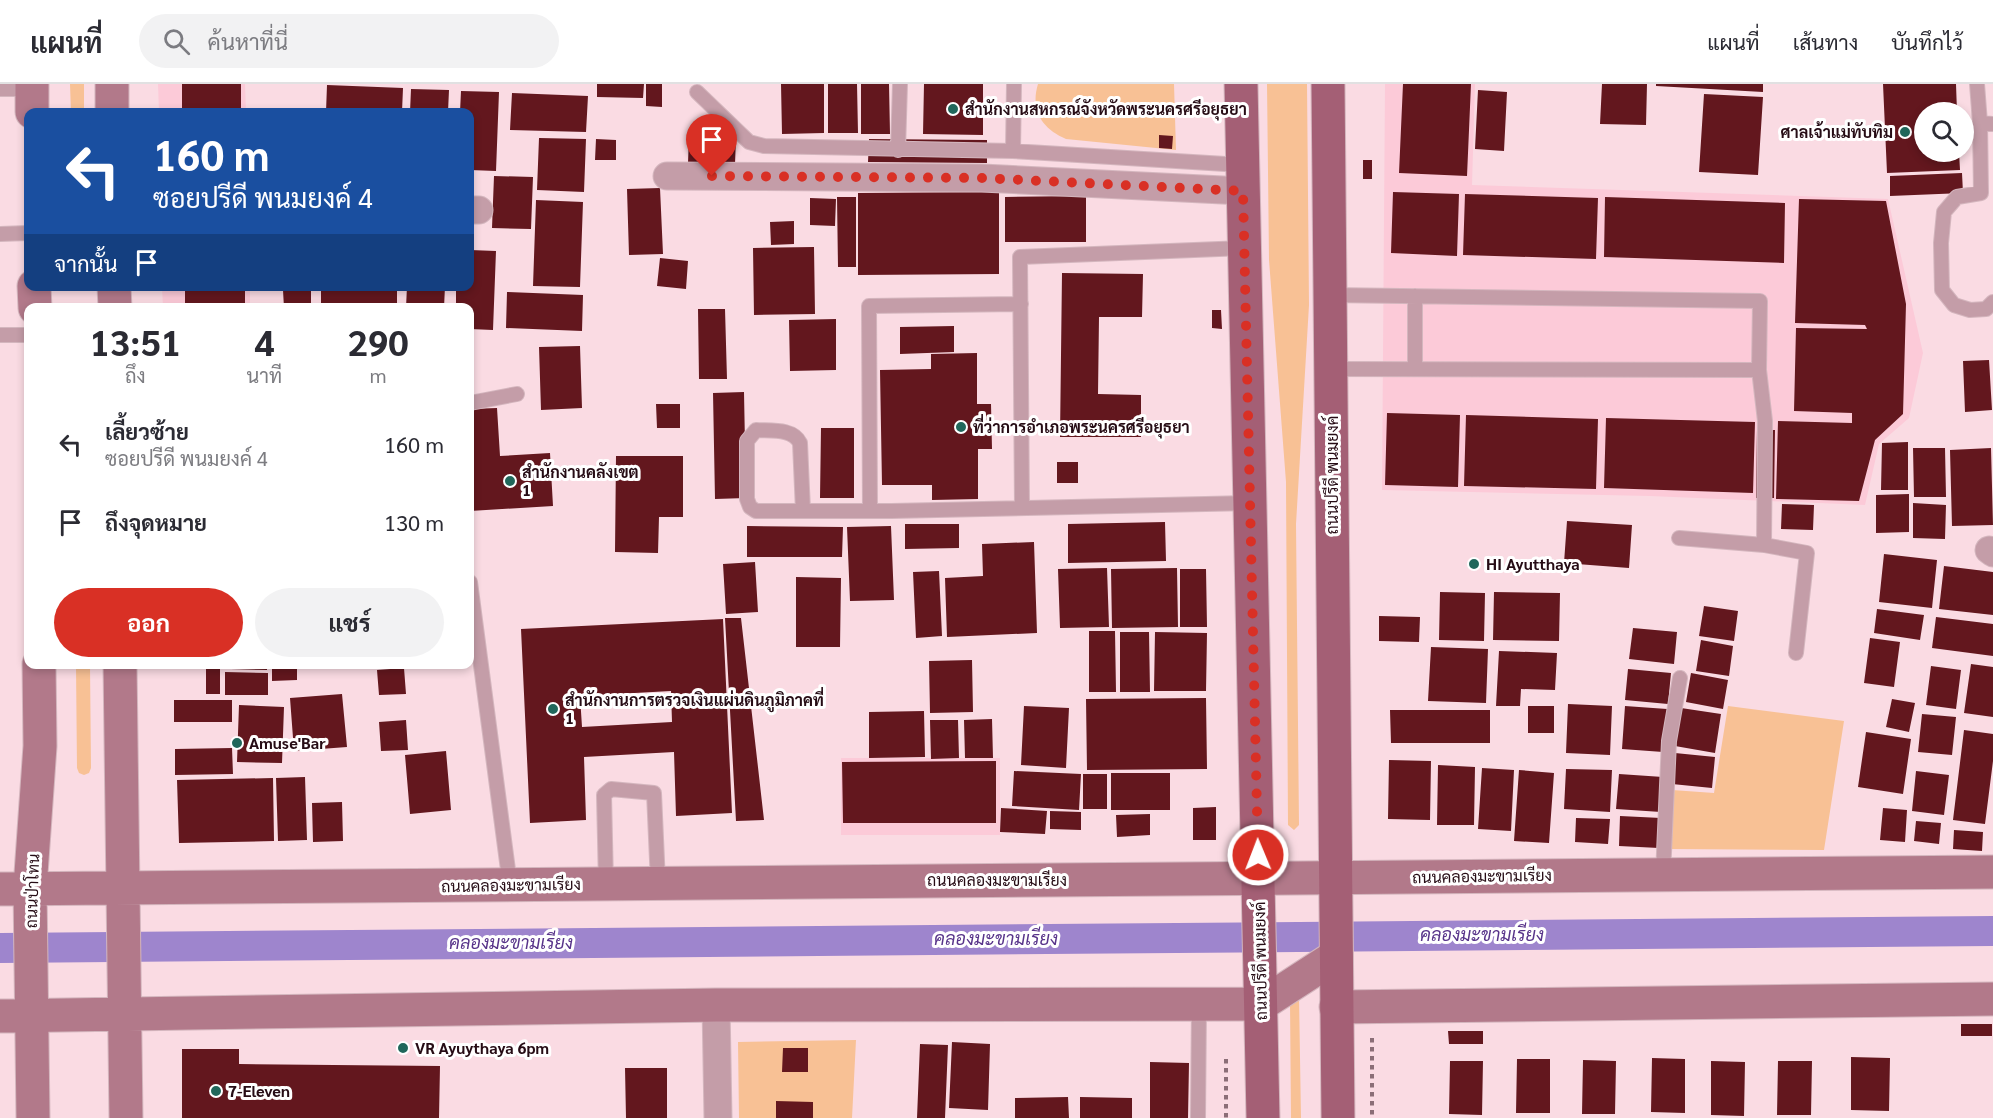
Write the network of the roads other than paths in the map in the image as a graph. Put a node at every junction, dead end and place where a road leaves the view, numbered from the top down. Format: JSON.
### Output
{"nodes":[{"id":1,"x":112,"y":84,"type":"edge"},
{"id":2,"x":900,"y":84,"type":"edge"},
{"id":3,"x":1014,"y":84,"type":"edge"},
{"id":4,"x":1241,"y":84,"type":"edge"},
{"id":5,"x":1328,"y":84,"type":"edge"},
{"id":6,"x":1977,"y":84,"type":"edge"},
{"id":7,"x":0,"y":89,"type":"edge"},
{"id":8,"x":697,"y":92,"type":"dead end"},
{"id":9,"x":32,"y":95,"type":"edge"},
{"id":10,"x":112,"y":108,"type":"edge"},
{"id":11,"x":1987,"y":123,"type":"edge"},
{"id":12,"x":898,"y":150,"type":"junction"},
{"id":13,"x":1012,"y":151,"type":"junction"},
{"id":14,"x":667,"y":176,"type":"dead end"},
{"id":15,"x":1243,"y":178,"type":"junction"},
{"id":16,"x":1987,"y":197,"type":"edge"},
{"id":17,"x":24,"y":233,"type":"edge"},
{"id":18,"x":0,"y":234,"type":"edge"},
{"id":19,"x":1244,"y":248,"type":"junction"},
{"id":20,"x":1330,"y":295,"type":"junction"},
{"id":21,"x":1415,"y":296,"type":"junction"},
{"id":22,"x":1993,"y":302,"type":"edge"},
{"id":23,"x":1021,"y":304,"type":"junction"},
{"id":24,"x":0,"y":335,"type":"edge"},
{"id":25,"x":24,"y":335,"type":"edge"},
{"id":26,"x":1331,"y":369,"type":"junction"},
{"id":27,"x":1415,"y":369,"type":"junction"},
{"id":28,"x":1759,"y":370,"type":"junction"},
{"id":29,"x":517,"y":394,"type":"dead end"},
{"id":30,"x":474,"y":402,"type":"edge"},
{"id":31,"x":1250,"y":503,"type":"junction"},
{"id":32,"x":1022,"y":508,"type":"junction"},
{"id":33,"x":803,"y":511,"type":"junction"},
{"id":34,"x":870,"y":511,"type":"junction"},
{"id":35,"x":1679,"y":538,"type":"dead end"},
{"id":36,"x":1764,"y":545,"type":"junction"},
{"id":37,"x":474,"y":612,"type":"edge"},
{"id":38,"x":1796,"y":653,"type":"dead end"},
{"id":39,"x":39,"y":669,"type":"edge"},
{"id":40,"x":120,"y":669,"type":"edge"},
{"id":41,"x":1680,"y":678,"type":"dead end"},
{"id":42,"x":1993,"y":872,"type":"edge"},
{"id":43,"x":1663,"y":875,"type":"junction"},
{"id":44,"x":658,"y":883,"type":"junction"},
{"id":45,"x":606,"y":884,"type":"junction"},
{"id":46,"x":510,"y":885,"type":"junction"},
{"id":47,"x":1335,"y":891,"type":"junction"},
{"id":48,"x":1259,"y":892,"type":"junction"},
{"id":49,"x":20,"y":896,"type":"edge"},
{"id":50,"x":123,"y":899,"type":"junction"},
{"id":51,"x":1326,"y":969,"type":"junction"},
{"id":52,"x":1262,"y":990,"type":"junction"},
{"id":53,"x":1993,"y":999,"type":"edge"},
{"id":54,"x":124,"y":1003,"type":"junction"},
{"id":55,"x":32,"y":1005,"type":"junction"},
{"id":56,"x":716,"y":1005,"type":"junction"},
{"id":57,"x":1199,"y":1005,"type":"junction"},
{"id":58,"x":1336,"y":1007,"type":"junction"},
{"id":59,"x":0,"y":1016,"type":"edge"},
{"id":60,"x":33,"y":1118,"type":"edge"},
{"id":61,"x":126,"y":1118,"type":"edge"},
{"id":62,"x":718,"y":1118,"type":"edge"},
{"id":63,"x":1198,"y":1118,"type":"edge"},
{"id":64,"x":1263,"y":1118,"type":"edge"},
{"id":65,"x":1338,"y":1118,"type":"edge"}],
"edges":[{"from":1,"to":10,"type":"street"},
{"from":2,"to":12,"type":"lane"},
{"from":3,"to":13,"type":"lane"},
{"from":4,"to":15,"type":"main road","name":"ถนนปรีดี พนมยงค์"},
{"from":5,"to":20,"type":"main road","name":"ถนนปรีดี พนมยงค์"},
{"from":6,"to":11,"type":"lane"},
{"from":7,"to":9,"type":"lane"},
{"from":8,"to":12,"type":"lane"},
{"from":11,"to":16,"type":"lane"},
{"from":12,"to":13,"type":"lane"},
{"from":13,"to":15,"type":"lane"},
{"from":14,"to":15,"type":"street"},
{"from":15,"to":19,"type":"main road","name":"ถนนปรีดี พนมยงค์"},
{"from":16,"to":22,"type":"lane"},
{"from":17,"to":18,"type":"lane"},
{"from":19,"to":23,"type":"lane"},
{"from":19,"to":31,"type":"main road","name":"ถนนปรีดี พนมยงค์"},
{"from":20,"to":21,"type":"lane"},
{"from":20,"to":26,"type":"main road","name":"ถนนปรีดี พนมยงค์"},
{"from":21,"to":27,"type":"lane"},
{"from":21,"to":28,"type":"lane"},
{"from":23,"to":32,"type":"lane"},
{"from":23,"to":34,"type":"lane"},
{"from":24,"to":25,"type":"lane"},
{"from":26,"to":27,"type":"lane"},
{"from":26,"to":47,"type":"main road","name":"ถนนปรีดี พนมยงค์"},
{"from":27,"to":28,"type":"lane"},
{"from":28,"to":36,"type":"lane"},
{"from":29,"to":30,"type":"lane"},
{"from":31,"to":32,"type":"lane"},
{"from":31,"to":48,"type":"main road","name":"ถนนปรีดี พนมยงค์"},
{"from":32,"to":34,"type":"lane"},
{"from":33,"to":33,"type":"lane"},
{"from":33,"to":34,"type":"lane"},
{"from":35,"to":36,"type":"lane"},
{"from":36,"to":38,"type":"lane"},
{"from":37,"to":46,"type":"lane"},
{"from":39,"to":49,"type":"street","name":"ถนนป่าโทน"},
{"from":40,"to":50,"type":"street"},
{"from":41,"to":43,"type":"lane"},
{"from":42,"to":43,"type":"street","name":"ถนนคลองมะขามเรียง"},
{"from":43,"to":47,"type":"street","name":"ถนนคลองมะขามเรียง"},
{"from":44,"to":45,"type":"street","name":"ถนนคลองมะขามเรียง"},
{"from":44,"to":45,"type":"lane"},
{"from":44,"to":48,"type":"street","name":"ถนนคลองมะขามเรียง"},
{"from":45,"to":46,"type":"street","name":"ถนนคลองมะขามเรียง"},
{"from":46,"to":50,"type":"street","name":"ถนนคลองมะขามเรียง"},
{"from":47,"to":48,"type":"street","name":"ถนนคลองมะขามเรียง"},
{"from":47,"to":51,"type":"main road","name":"ถนนปรีดี พนมยงค์"},
{"from":48,"to":52,"type":"main road","name":"ถนนปรีดี พนมยงค์"},
{"from":49,"to":50,"type":"street","name":"ถนนคลองมะขามเรียง"},
{"from":49,"to":55,"type":"street","name":"ถนนป่าโทน"},
{"from":50,"to":54,"type":"street"},
{"from":51,"to":52,"type":"street"},
{"from":51,"to":58,"type":"main road","name":"ถนนปรีดี พนมยงค์"},
{"from":52,"to":57,"type":"street"},
{"from":52,"to":64,"type":"main road","name":"ถนนปรีดี พนมยงค์"},
{"from":53,"to":58,"type":"street"},
{"from":54,"to":55,"type":"street"},
{"from":54,"to":56,"type":"street"},
{"from":54,"to":61,"type":"street"},
{"from":55,"to":59,"type":"street"},
{"from":55,"to":60,"type":"street","name":"ถนนป่าโทน"},
{"from":56,"to":57,"type":"street"},
{"from":56,"to":62,"type":"street"},
{"from":57,"to":63,"type":"lane"},
{"from":58,"to":65,"type":"main road","name":"ถนนปรีดี พนมยงค์"}]}
